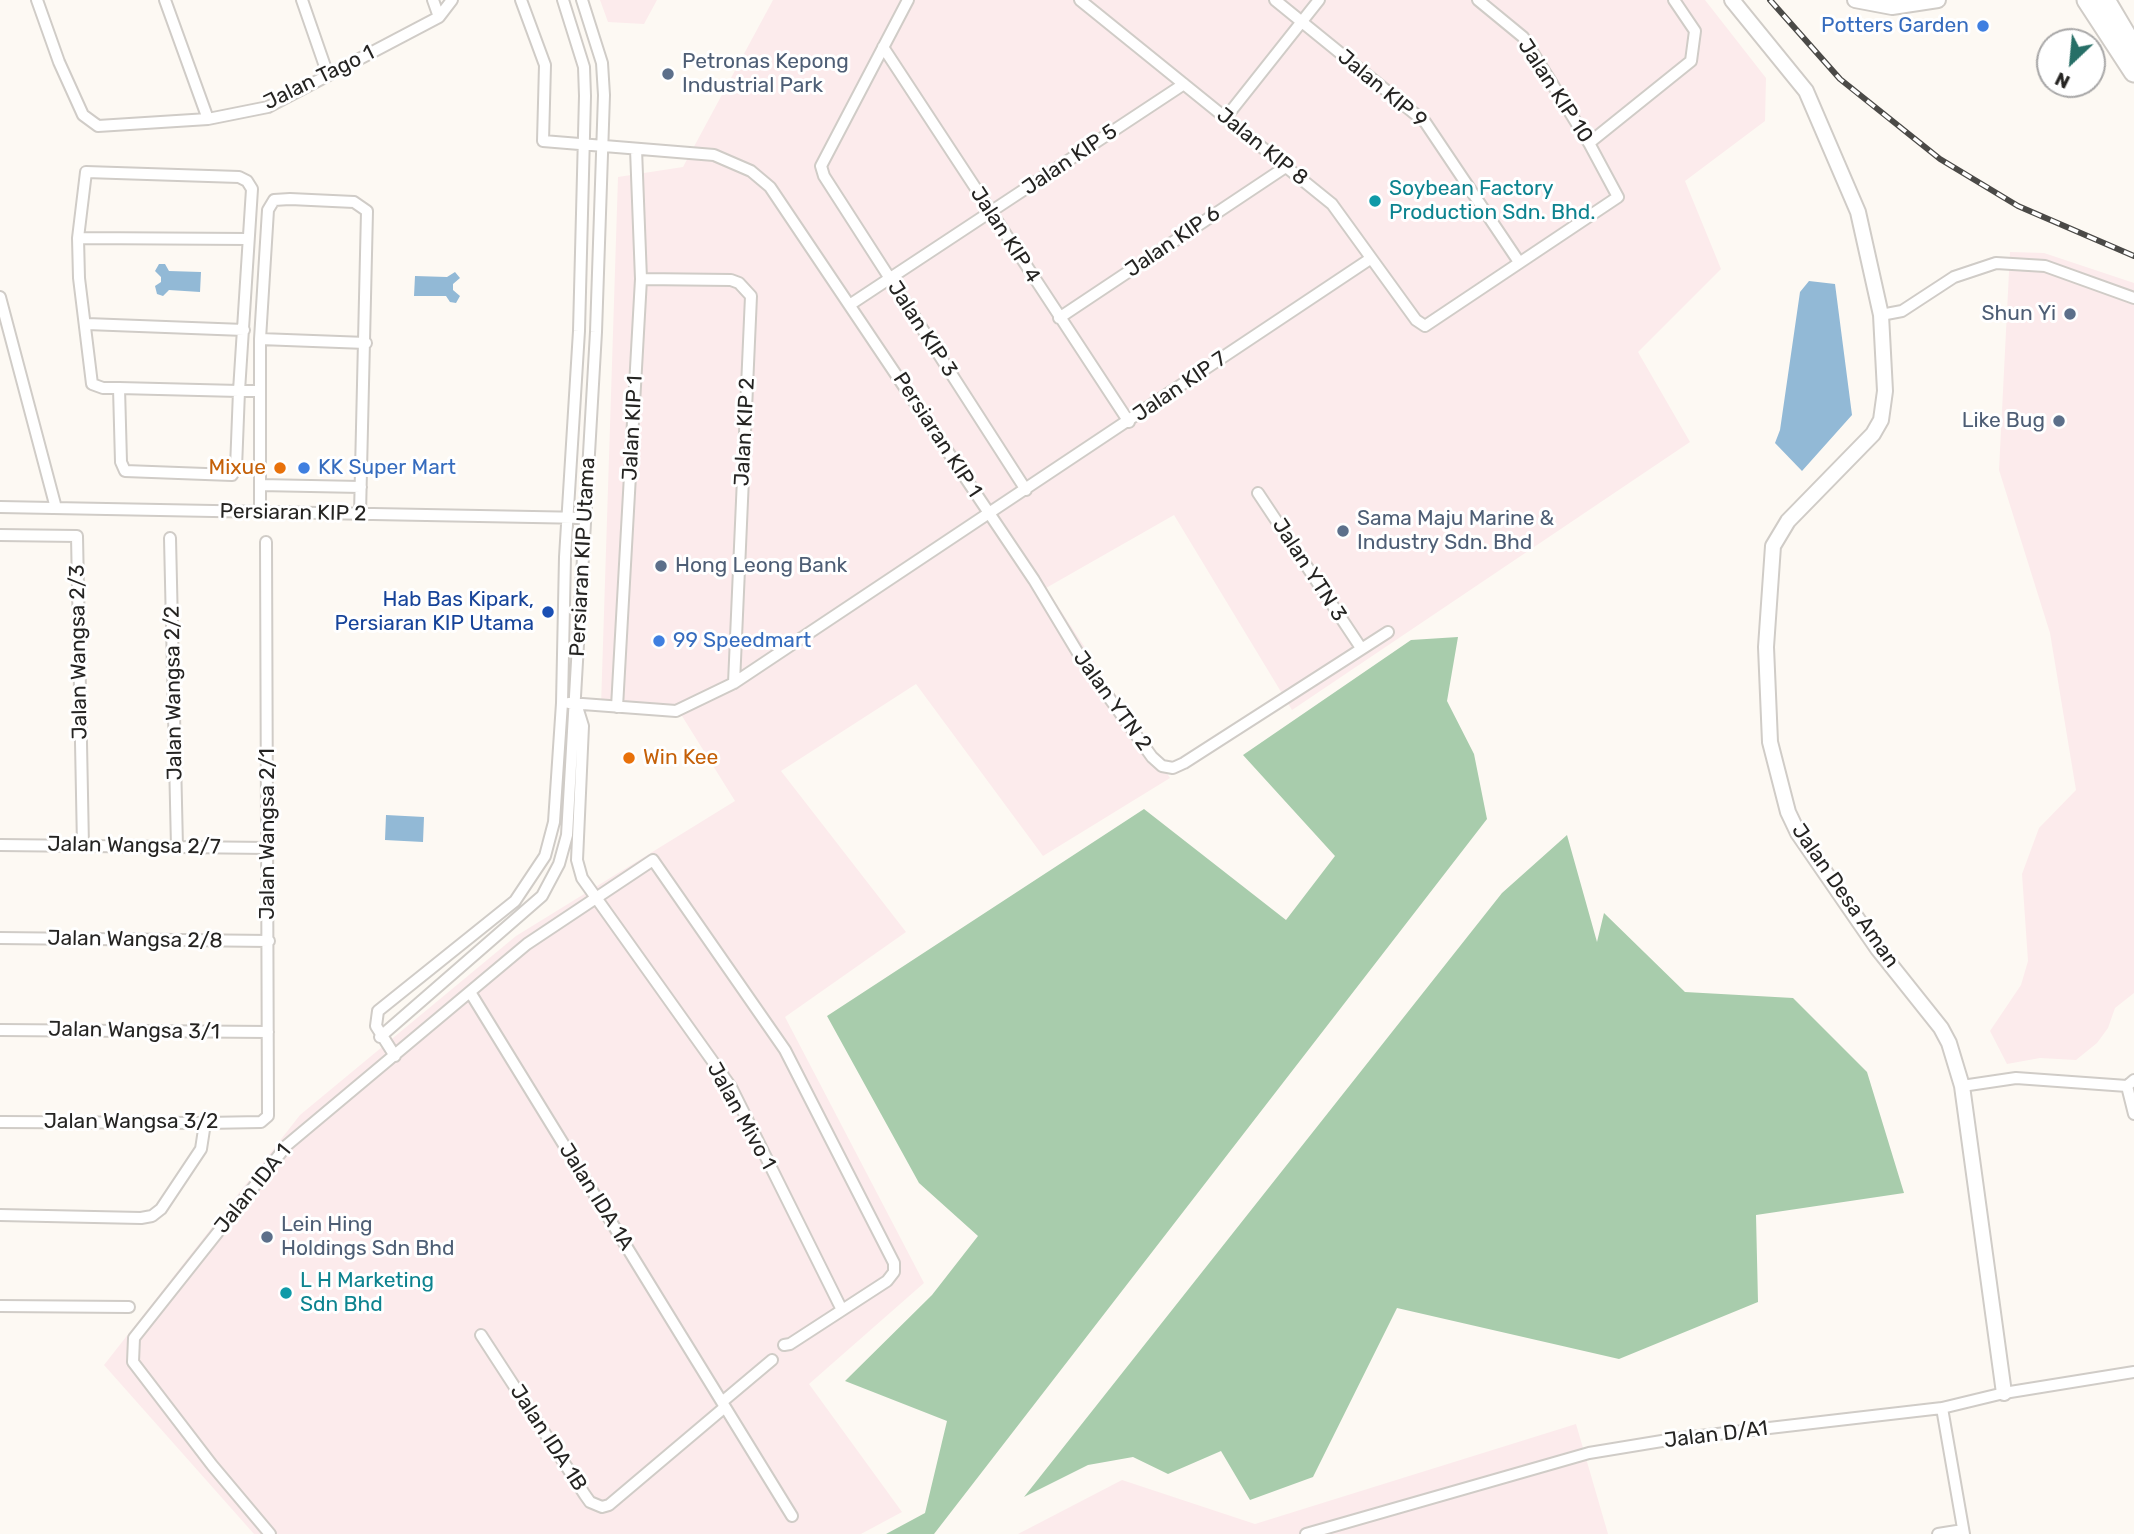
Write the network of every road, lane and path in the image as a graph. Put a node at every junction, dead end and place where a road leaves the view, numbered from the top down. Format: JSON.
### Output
{"nodes":[{"id":1,"x":37,"y":0,"type":"edge"},
{"id":2,"x":165,"y":0,"type":"edge"},
{"id":3,"x":302,"y":0,"type":"edge"},
{"id":4,"x":433,"y":0,"type":"edge"},
{"id":5,"x":452,"y":0,"type":"edge"},
{"id":6,"x":522,"y":0,"type":"edge"},
{"id":7,"x":563,"y":0,"type":"edge"},
{"id":8,"x":582,"y":0,"type":"edge"},
{"id":9,"x":908,"y":0,"type":"edge"},
{"id":10,"x":1080,"y":0,"type":"edge"},
{"id":11,"x":1275,"y":0,"type":"edge"},
{"id":12,"x":1319,"y":0,"type":"edge"},
{"id":13,"x":1478,"y":0,"type":"edge"},
{"id":14,"x":1674,"y":0,"type":"edge"},
{"id":15,"x":1732,"y":0,"type":"edge"},
{"id":16,"x":1855,"y":0,"type":"edge"},
{"id":17,"x":1938,"y":0,"type":"edge"},
{"id":18,"x":2075,"y":0,"type":"edge"},
{"id":19,"x":2096,"y":5,"type":"edge"},
{"id":20,"x":439,"y":17,"type":"junction"},
{"id":21,"x":1301,"y":22,"type":"junction"},
{"id":22,"x":883,"y":47,"type":"junction"},
{"id":23,"x":2134,"y":49,"type":"edge"},
{"id":24,"x":2134,"y":72,"type":"edge"},
{"id":25,"x":328,"y":75,"type":"junction"},
{"id":26,"x":1184,"y":84,"type":"junction"},
{"id":27,"x":1227,"y":117,"type":"junction"},
{"id":28,"x":208,"y":120,"type":"junction"},
{"id":29,"x":1589,"y":143,"type":"junction"},
{"id":30,"x":582,"y":145,"type":"junction"},
{"id":31,"x":601,"y":146,"type":"junction"},
{"id":32,"x":636,"y":149,"type":"junction"},
{"id":33,"x":1287,"y":166,"type":"junction"},
{"id":34,"x":989,"y":213,"type":"junction"},
{"id":35,"x":78,"y":238,"type":"junction"},
{"id":36,"x":248,"y":239,"type":"junction"},
{"id":37,"x":1370,"y":259,"type":"junction"},
{"id":38,"x":1519,"y":262,"type":"junction"},
{"id":39,"x":890,"y":278,"type":"junction"},
{"id":40,"x":641,"y":279,"type":"junction"},
{"id":41,"x":0,"y":297,"type":"edge"},
{"id":42,"x":2134,"y":298,"type":"edge"},
{"id":43,"x":850,"y":304,"type":"junction"},
{"id":44,"x":1881,"y":315,"type":"junction"},
{"id":45,"x":1059,"y":318,"type":"junction"},
{"id":46,"x":87,"y":324,"type":"junction"},
{"id":47,"x":244,"y":330,"type":"junction"},
{"id":48,"x":260,"y":339,"type":"junction"},
{"id":49,"x":366,"y":343,"type":"junction"},
{"id":50,"x":119,"y":388,"type":"junction"},
{"id":51,"x":239,"y":391,"type":"junction"},
{"id":52,"x":260,"y":391,"type":"junction"},
{"id":53,"x":238,"y":410,"type":"junction"},
{"id":54,"x":260,"y":410,"type":"junction"},
{"id":55,"x":1129,"y":422,"type":"junction"},
{"id":56,"x":260,"y":485,"type":"junction"},
{"id":57,"x":361,"y":487,"type":"junction"},
{"id":58,"x":1026,"y":490,"type":"junction"},
{"id":59,"x":1258,"y":492,"type":"dead end"},
{"id":60,"x":0,"y":507,"type":"edge"},
{"id":61,"x":56,"y":508,"type":"junction"},
{"id":62,"x":260,"y":512,"type":"junction"},
{"id":63,"x":360,"y":514,"type":"junction"},
{"id":64,"x":990,"y":515,"type":"junction"},
{"id":65,"x":567,"y":518,"type":"junction"},
{"id":66,"x":586,"y":518,"type":"junction"},
{"id":67,"x":0,"y":536,"type":"edge"},
{"id":68,"x":170,"y":538,"type":"dead end"},
{"id":69,"x":266,"y":542,"type":"dead end"},
{"id":70,"x":1388,"y":632,"type":"dead end"},
{"id":71,"x":1361,"y":648,"type":"junction"},
{"id":72,"x":734,"y":683,"type":"junction"},
{"id":73,"x":562,"y":703,"type":"junction"},
{"id":74,"x":575,"y":704,"type":"junction"},
{"id":75,"x":617,"y":707,"type":"junction"},
{"id":76,"x":0,"y":845,"type":"edge"},
{"id":77,"x":83,"y":846,"type":"junction"},
{"id":78,"x":177,"y":847,"type":"junction"},
{"id":79,"x":268,"y":848,"type":"junction"},
{"id":80,"x":545,"y":856,"type":"junction"},
{"id":81,"x":559,"y":863,"type":"junction"},
{"id":82,"x":596,"y":899,"type":"junction"},
{"id":83,"x":0,"y":938,"type":"edge"},
{"id":84,"x":269,"y":941,"type":"junction"},
{"id":85,"x":470,"y":992,"type":"junction"},
{"id":86,"x":0,"y":1030,"type":"edge"},
{"id":87,"x":268,"y":1032,"type":"junction"},
{"id":88,"x":380,"y":1037,"type":"junction"},
{"id":89,"x":395,"y":1056,"type":"junction"},
{"id":90,"x":2131,"y":1083,"type":"edge"},
{"id":91,"x":1962,"y":1086,"type":"junction"},
{"id":92,"x":2134,"y":1114,"type":"edge"},
{"id":93,"x":0,"y":1122,"type":"edge"},
{"id":94,"x":261,"y":1122,"type":"joint"},
{"id":95,"x":205,"y":1123,"type":"junction"},
{"id":96,"x":0,"y":1215,"type":"edge"},
{"id":97,"x":0,"y":1306,"type":"edge"},
{"id":98,"x":129,"y":1307,"type":"dead end"},
{"id":99,"x":842,"y":1310,"type":"junction"},
{"id":100,"x":481,"y":1335,"type":"dead end"},
{"id":101,"x":784,"y":1345,"type":"dead end"},
{"id":102,"x":772,"y":1360,"type":"dead end"},
{"id":103,"x":2134,"y":1372,"type":"edge"},
{"id":104,"x":2004,"y":1393,"type":"junction"},
{"id":105,"x":724,"y":1404,"type":"junction"},
{"id":106,"x":1942,"y":1408,"type":"junction"},
{"id":107,"x":792,"y":1516,"type":"dead end"},
{"id":108,"x":1963,"y":1532,"type":"edge"},
{"id":109,"x":270,"y":1534,"type":"edge"},
{"id":110,"x":1306,"y":1534,"type":"edge"},
{"id":111,"x":1938,"y":1534,"type":"edge"}],
"edges":[{"from":1,"to":28,"type":"street","name":"Jalan Tago 1"},
{"from":2,"to":28,"type":"street"},
{"from":3,"to":25,"type":"street"},
{"from":4,"to":20,"type":"street"},
{"from":5,"to":20,"type":"street","name":"Jalan Tago 1"},
{"from":6,"to":30,"type":"street","name":"Persiaran KIP 1"},
{"from":7,"to":30,"type":"street","name":"Persiaran KIP Utama"},
{"from":8,"to":31,"type":"street","name":"Persiaran KIP Utama"},
{"from":9,"to":22,"type":"street"},
{"from":10,"to":26,"type":"street","name":"Jalan KIP 8"},
{"from":11,"to":21,"type":"street","name":"Jalan KIP 9"},
{"from":12,"to":21,"type":"street"},
{"from":13,"to":29,"type":"street","name":"Jalan KIP 10"},
{"from":14,"to":29,"type":"street"},
{"from":15,"to":44,"type":"street","name":"Jalan Desa Aman"},
{"from":16,"to":17,"type":"street"},
{"from":18,"to":19,"type":"street"},
{"from":19,"to":23,"type":"highway"},
{"from":19,"to":24,"type":"highway"},
{"from":20,"to":25,"type":"street","name":"Jalan Tago 1"},
{"from":21,"to":27,"type":"street"},
{"from":21,"to":38,"type":"street","name":"Jalan KIP 9"},
{"from":22,"to":34,"type":"street","name":"Jalan KIP 4"},
{"from":22,"to":39,"type":"street","name":"Jalan KIP 3"},
{"from":25,"to":28,"type":"street","name":"Jalan Tago 1"},
{"from":26,"to":27,"type":"street","name":"Jalan KIP 8"},
{"from":26,"to":34,"type":"street","name":"Jalan KIP 5"},
{"from":27,"to":33,"type":"street","name":"Jalan KIP 8"},
{"from":29,"to":38,"type":"street","name":"Jalan KIP 10"},
{"from":30,"to":31,"type":"street","name":"Persiaran KIP 1"},
{"from":30,"to":65,"type":"street","name":"Persiaran KIP Utama"},
{"from":31,"to":32,"type":"street","name":"Persiaran KIP 1"},
{"from":31,"to":66,"type":"street","name":"Persiaran KIP Utama"},
{"from":32,"to":40,"type":"street","name":"Jalan KIP 1"},
{"from":32,"to":43,"type":"street","name":"Persiaran KIP 1"},
{"from":33,"to":37,"type":"street","name":"Jalan KIP 8"},
{"from":33,"to":45,"type":"street","name":"Jalan KIP 6"},
{"from":34,"to":39,"type":"street","name":"Jalan KIP 5"},
{"from":34,"to":45,"type":"street","name":"Jalan KIP 4"},
{"from":35,"to":36,"type":"street"},
{"from":35,"to":36,"type":"street"},
{"from":35,"to":46,"type":"street"},
{"from":36,"to":47,"type":"street"},
{"from":37,"to":38,"type":"street","name":"Jalan KIP 8"},
{"from":37,"to":55,"type":"street","name":"Jalan KIP 7"},
{"from":39,"to":43,"type":"street","name":"Jalan KIP 5"},
{"from":39,"to":58,"type":"street","name":"Jalan KIP 3"},
{"from":40,"to":72,"type":"street","name":"Jalan KIP 2"},
{"from":40,"to":75,"type":"street","name":"Jalan KIP 1"},
{"from":41,"to":61,"type":"street"},
{"from":42,"to":44,"type":"street"},
{"from":43,"to":64,"type":"street","name":"Persiaran KIP 1"},
{"from":44,"to":91,"type":"street","name":"Jalan Desa Aman"},
{"from":45,"to":55,"type":"street","name":"Jalan KIP 4"},
{"from":46,"to":47,"type":"street"},
{"from":46,"to":50,"type":"street"},
{"from":47,"to":51,"type":"street"},
{"from":48,"to":49,"type":"street"},
{"from":48,"to":49,"type":"street"},
{"from":48,"to":52,"type":"street"},
{"from":49,"to":57,"type":"street"},
{"from":50,"to":51,"type":"street"},
{"from":50,"to":53,"type":"street"},
{"from":51,"to":52,"type":"street"},
{"from":51,"to":53,"type":"street"},
{"from":52,"to":54,"type":"street"},
{"from":53,"to":54,"type":"street"},
{"from":54,"to":56,"type":"street"},
{"from":55,"to":58,"type":"street","name":"Jalan KIP 7"},
{"from":56,"to":57,"type":"street"},
{"from":56,"to":62,"type":"street"},
{"from":57,"to":63,"type":"street"},
{"from":58,"to":64,"type":"street","name":"Jalan KIP 7"},
{"from":59,"to":71,"type":"street","name":"Jalan YTN 3"},
{"from":60,"to":61,"type":"street","name":"Persiaran KIP 2"},
{"from":61,"to":62,"type":"street","name":"Persiaran KIP 2"},
{"from":62,"to":63,"type":"street","name":"Persiaran KIP 2"},
{"from":63,"to":65,"type":"street","name":"Persiaran KIP 2"},
{"from":64,"to":71,"type":"street","name":"Jalan YTN 2"},
{"from":64,"to":72,"type":"street","name":"Persiaran KIP 1"},
{"from":65,"to":66,"type":"street","name":"Persiaran KIP 2"},
{"from":65,"to":73,"type":"street","name":"Persiaran KIP Utama"},
{"from":66,"to":74,"type":"street","name":"Persiaran KIP Utama"},
{"from":67,"to":77,"type":"street","name":"Jalan Wangsa 2/3"},
{"from":68,"to":78,"type":"street","name":"Jalan Wangsa 2/2"},
{"from":69,"to":79,"type":"street","name":"Jalan Wangsa 2/1"},
{"from":70,"to":71,"type":"street","name":"Jalan YTN 2"},
{"from":72,"to":75,"type":"street","name":"Persiaran KIP 1"},
{"from":73,"to":74,"type":"street","name":"Persiaran KIP 1"},
{"from":73,"to":80,"type":"street","name":"Persiaran KIP Utama"},
{"from":74,"to":75,"type":"street","name":"Persiaran KIP 1"},
{"from":74,"to":81,"type":"street","name":"Persiaran KIP Utama"},
{"from":74,"to":82,"type":"street","name":"Jalan Mivo 1"},
{"from":76,"to":77,"type":"street","name":"Jalan Wangsa 2/7"},
{"from":77,"to":78,"type":"street","name":"Jalan Wangsa 2/7"},
{"from":78,"to":79,"type":"street","name":"Jalan Wangsa 2/7"},
{"from":79,"to":84,"type":"street","name":"Jalan Wangsa 2/1"},
{"from":80,"to":81,"type":"street"},
{"from":80,"to":88,"type":"street","name":"Persiaran KIP Utama"},
{"from":81,"to":88,"type":"street","name":"Persiaran KIP Utama"},
{"from":82,"to":85,"type":"street","name":"Jalan IDA 1"},
{"from":82,"to":99,"type":"street","name":"Jalan Mivo 1"},
{"from":82,"to":99,"type":"street","name":"Jalan IDA 1"},
{"from":83,"to":84,"type":"street","name":"Jalan Wangsa 2/8"},
{"from":84,"to":87,"type":"street","name":"Jalan Wangsa 2/1"},
{"from":85,"to":89,"type":"street","name":"Jalan IDA 1"},
{"from":85,"to":105,"type":"street","name":"Jalan IDA 1A"},
{"from":86,"to":87,"type":"street","name":"Jalan Wangsa 3/1"},
{"from":87,"to":94,"type":"street","name":"Jalan Wangsa 2/1"},
{"from":88,"to":89,"type":"street"},
{"from":89,"to":109,"type":"street","name":"Jalan IDA 1"},
{"from":90,"to":91,"type":"street"},
{"from":90,"to":92,"type":"street"},
{"from":91,"to":104,"type":"street","name":"Jalan Desa Aman"},
{"from":93,"to":95,"type":"street","name":"Jalan Wangsa 3/2"},
{"from":94,"to":95,"type":"street","name":"Jalan Wangsa 3/2"},
{"from":95,"to":96,"type":"street"},
{"from":97,"to":98,"type":"street"},
{"from":99,"to":101,"type":"street"},
{"from":100,"to":105,"type":"street","name":"Jalan IDA 1B"},
{"from":102,"to":105,"type":"street"},
{"from":103,"to":104,"type":"street","name":"Jalan D/A1"},
{"from":104,"to":106,"type":"street","name":"Jalan D/A1"},
{"from":105,"to":107,"type":"street","name":"Jalan IDA 1A"},
{"from":106,"to":108,"type":"street"},
{"from":106,"to":110,"type":"street","name":"Jalan D/A1"},
{"from":108,"to":111,"type":"street"}]}
